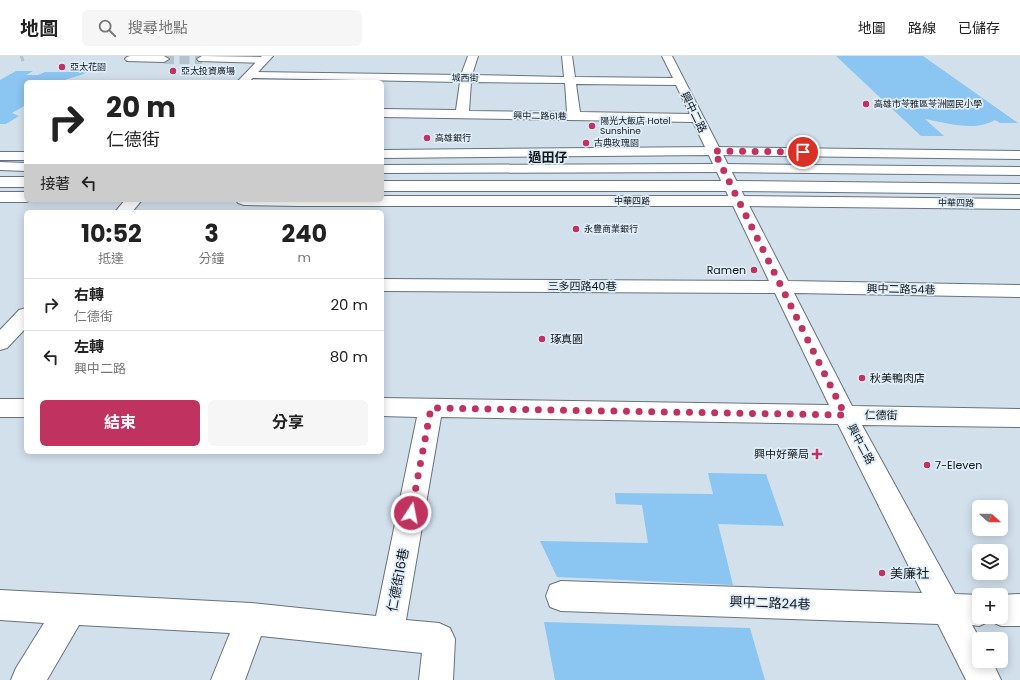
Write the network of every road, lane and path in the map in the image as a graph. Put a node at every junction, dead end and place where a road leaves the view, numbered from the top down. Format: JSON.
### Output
{"nodes":[{"id":1,"x":473,"y":56,"type":"edge"},
{"id":2,"x":567,"y":56,"type":"edge"},
{"id":3,"x":667,"y":56,"type":"edge"},
{"id":4,"x":132,"y":58,"type":"edge"},
{"id":5,"x":266,"y":58,"type":"edge"},
{"id":6,"x":164,"y":59,"type":"dead end"},
{"id":7,"x":202,"y":59,"type":"dead end"},
{"id":8,"x":246,"y":78,"type":"edge"},
{"id":9,"x":466,"y":78,"type":"junction"},
{"id":10,"x":570,"y":80,"type":"junction"},
{"id":11,"x":680,"y":82,"type":"junction"},
{"id":12,"x":384,"y":113,"type":"edge"},
{"id":13,"x":462,"y":115,"type":"junction"},
{"id":14,"x":574,"y":116,"type":"junction"},
{"id":15,"x":697,"y":118,"type":"junction"},
{"id":16,"x":714,"y":151,"type":"junction"},
{"id":17,"x":384,"y":154,"type":"edge"},
{"id":18,"x":1020,"y":155,"type":"edge"},
{"id":19,"x":0,"y":156,"type":"edge"},
{"id":20,"x":24,"y":156,"type":"edge"},
{"id":21,"x":0,"y":166,"type":"edge"},
{"id":22,"x":24,"y":167,"type":"edge"},
{"id":23,"x":722,"y":168,"type":"junction"},
{"id":24,"x":384,"y":169,"type":"edge"},
{"id":25,"x":1020,"y":171,"type":"edge"},
{"id":26,"x":0,"y":182,"type":"edge"},
{"id":27,"x":24,"y":182,"type":"edge"},
{"id":28,"x":384,"y":186,"type":"edge"},
{"id":29,"x":1020,"y":189,"type":"edge"},
{"id":30,"x":734,"y":194,"type":"junction"},
{"id":31,"x":0,"y":197,"type":"edge"},
{"id":32,"x":24,"y":197,"type":"edge"},
{"id":33,"x":384,"y":200,"type":"edge"},
{"id":34,"x":132,"y":202,"type":"edge"},
{"id":35,"x":1020,"y":204,"type":"edge"},
{"id":36,"x":125,"y":210,"type":"edge"},
{"id":37,"x":384,"y":285,"type":"edge"},
{"id":38,"x":782,"y":287,"type":"junction"},
{"id":39,"x":1020,"y":291,"type":"edge"},
{"id":40,"x":24,"y":317,"type":"edge"},
{"id":41,"x":0,"y":343,"type":"edge"},
{"id":42,"x":384,"y":407,"type":"edge"},
{"id":43,"x":0,"y":408,"type":"edge"},
{"id":44,"x":24,"y":408,"type":"edge"},
{"id":45,"x":431,"y":408,"type":"junction"},
{"id":46,"x":845,"y":415,"type":"junction"},
{"id":47,"x":1020,"y":418,"type":"edge"},
{"id":48,"x":560,"y":596,"type":"dead end"},
{"id":49,"x":0,"y":605,"type":"edge"},
{"id":50,"x":71,"y":609,"type":"junction"},
{"id":51,"x":948,"y":609,"type":"junction"},
{"id":52,"x":972,"y":610,"type":"edge"},
{"id":53,"x":1008,"y":610,"type":"edge"},
{"id":54,"x":1020,"y":610,"type":"edge"},
{"id":55,"x":252,"y":619,"type":"junction"},
{"id":56,"x":388,"y":634,"type":"junction"},
{"id":57,"x":28,"y":680,"type":"edge"},
{"id":58,"x":228,"y":680,"type":"edge"},
{"id":59,"x":436,"y":680,"type":"edge"},
{"id":60,"x":984,"y":680,"type":"edge"}],
"edges":[{"from":1,"to":9,"type":"street"},
{"from":2,"to":10,"type":"street"},
{"from":3,"to":11,"type":"street","name":"興中二路"},
{"from":4,"to":6,"type":"street"},
{"from":5,"to":7,"type":"street"},
{"from":5,"to":8,"type":"street"},
{"from":8,"to":9,"type":"street","name":"城西街"},
{"from":9,"to":10,"type":"street","name":"城西街"},
{"from":9,"to":13,"type":"street"},
{"from":10,"to":11,"type":"street","name":"城西街"},
{"from":10,"to":14,"type":"street"},
{"from":11,"to":15,"type":"street","name":"興中二路"},
{"from":12,"to":13,"type":"street","name":"興中二路61巷"},
{"from":13,"to":14,"type":"street","name":"興中二路61巷"},
{"from":14,"to":15,"type":"street","name":"興中二路61巷"},
{"from":15,"to":16,"type":"street","name":"興中二路"},
{"from":16,"to":17,"type":"street"},
{"from":16,"to":18,"type":"street"},
{"from":16,"to":23,"type":"street","name":"興中二路"},
{"from":19,"to":20,"type":"street"},
{"from":21,"to":22,"type":"street"},
{"from":23,"to":24,"type":"street"},
{"from":23,"to":25,"type":"street"},
{"from":23,"to":30,"type":"street","name":"興中二路"},
{"from":26,"to":27,"type":"street"},
{"from":28,"to":30,"type":"street","name":"中華四路"},
{"from":29,"to":30,"type":"street","name":"中華四路"},
{"from":30,"to":33,"type":"street","name":"中華四路"},
{"from":30,"to":35,"type":"street","name":"中華四路"},
{"from":30,"to":38,"type":"street","name":"興中二路"},
{"from":31,"to":32,"type":"street"},
{"from":34,"to":36,"type":"street"},
{"from":37,"to":38,"type":"street","name":"三多四路40巷"},
{"from":38,"to":39,"type":"street","name":"興中二路54巷"},
{"from":38,"to":46,"type":"street","name":"興中二路"},
{"from":40,"to":41,"type":"street"},
{"from":42,"to":45,"type":"street","name":"仁德街"},
{"from":43,"to":44,"type":"street"},
{"from":45,"to":46,"type":"street","name":"仁德街"},
{"from":45,"to":56,"type":"street","name":"仁德街16巷"},
{"from":46,"to":47,"type":"street","name":"仁德街"},
{"from":46,"to":51,"type":"street","name":"興中二路"},
{"from":48,"to":51,"type":"street","name":"興中二路24巷"},
{"from":49,"to":50,"type":"street"},
{"from":50,"to":55,"type":"street"},
{"from":50,"to":57,"type":"street"},
{"from":51,"to":52,"type":"street","name":"興中二路24巷"},
{"from":51,"to":60,"type":"street","name":"興中二路"},
{"from":53,"to":54,"type":"street"},
{"from":55,"to":56,"type":"street"},
{"from":55,"to":58,"type":"street"},
{"from":56,"to":59,"type":"street"}]}
